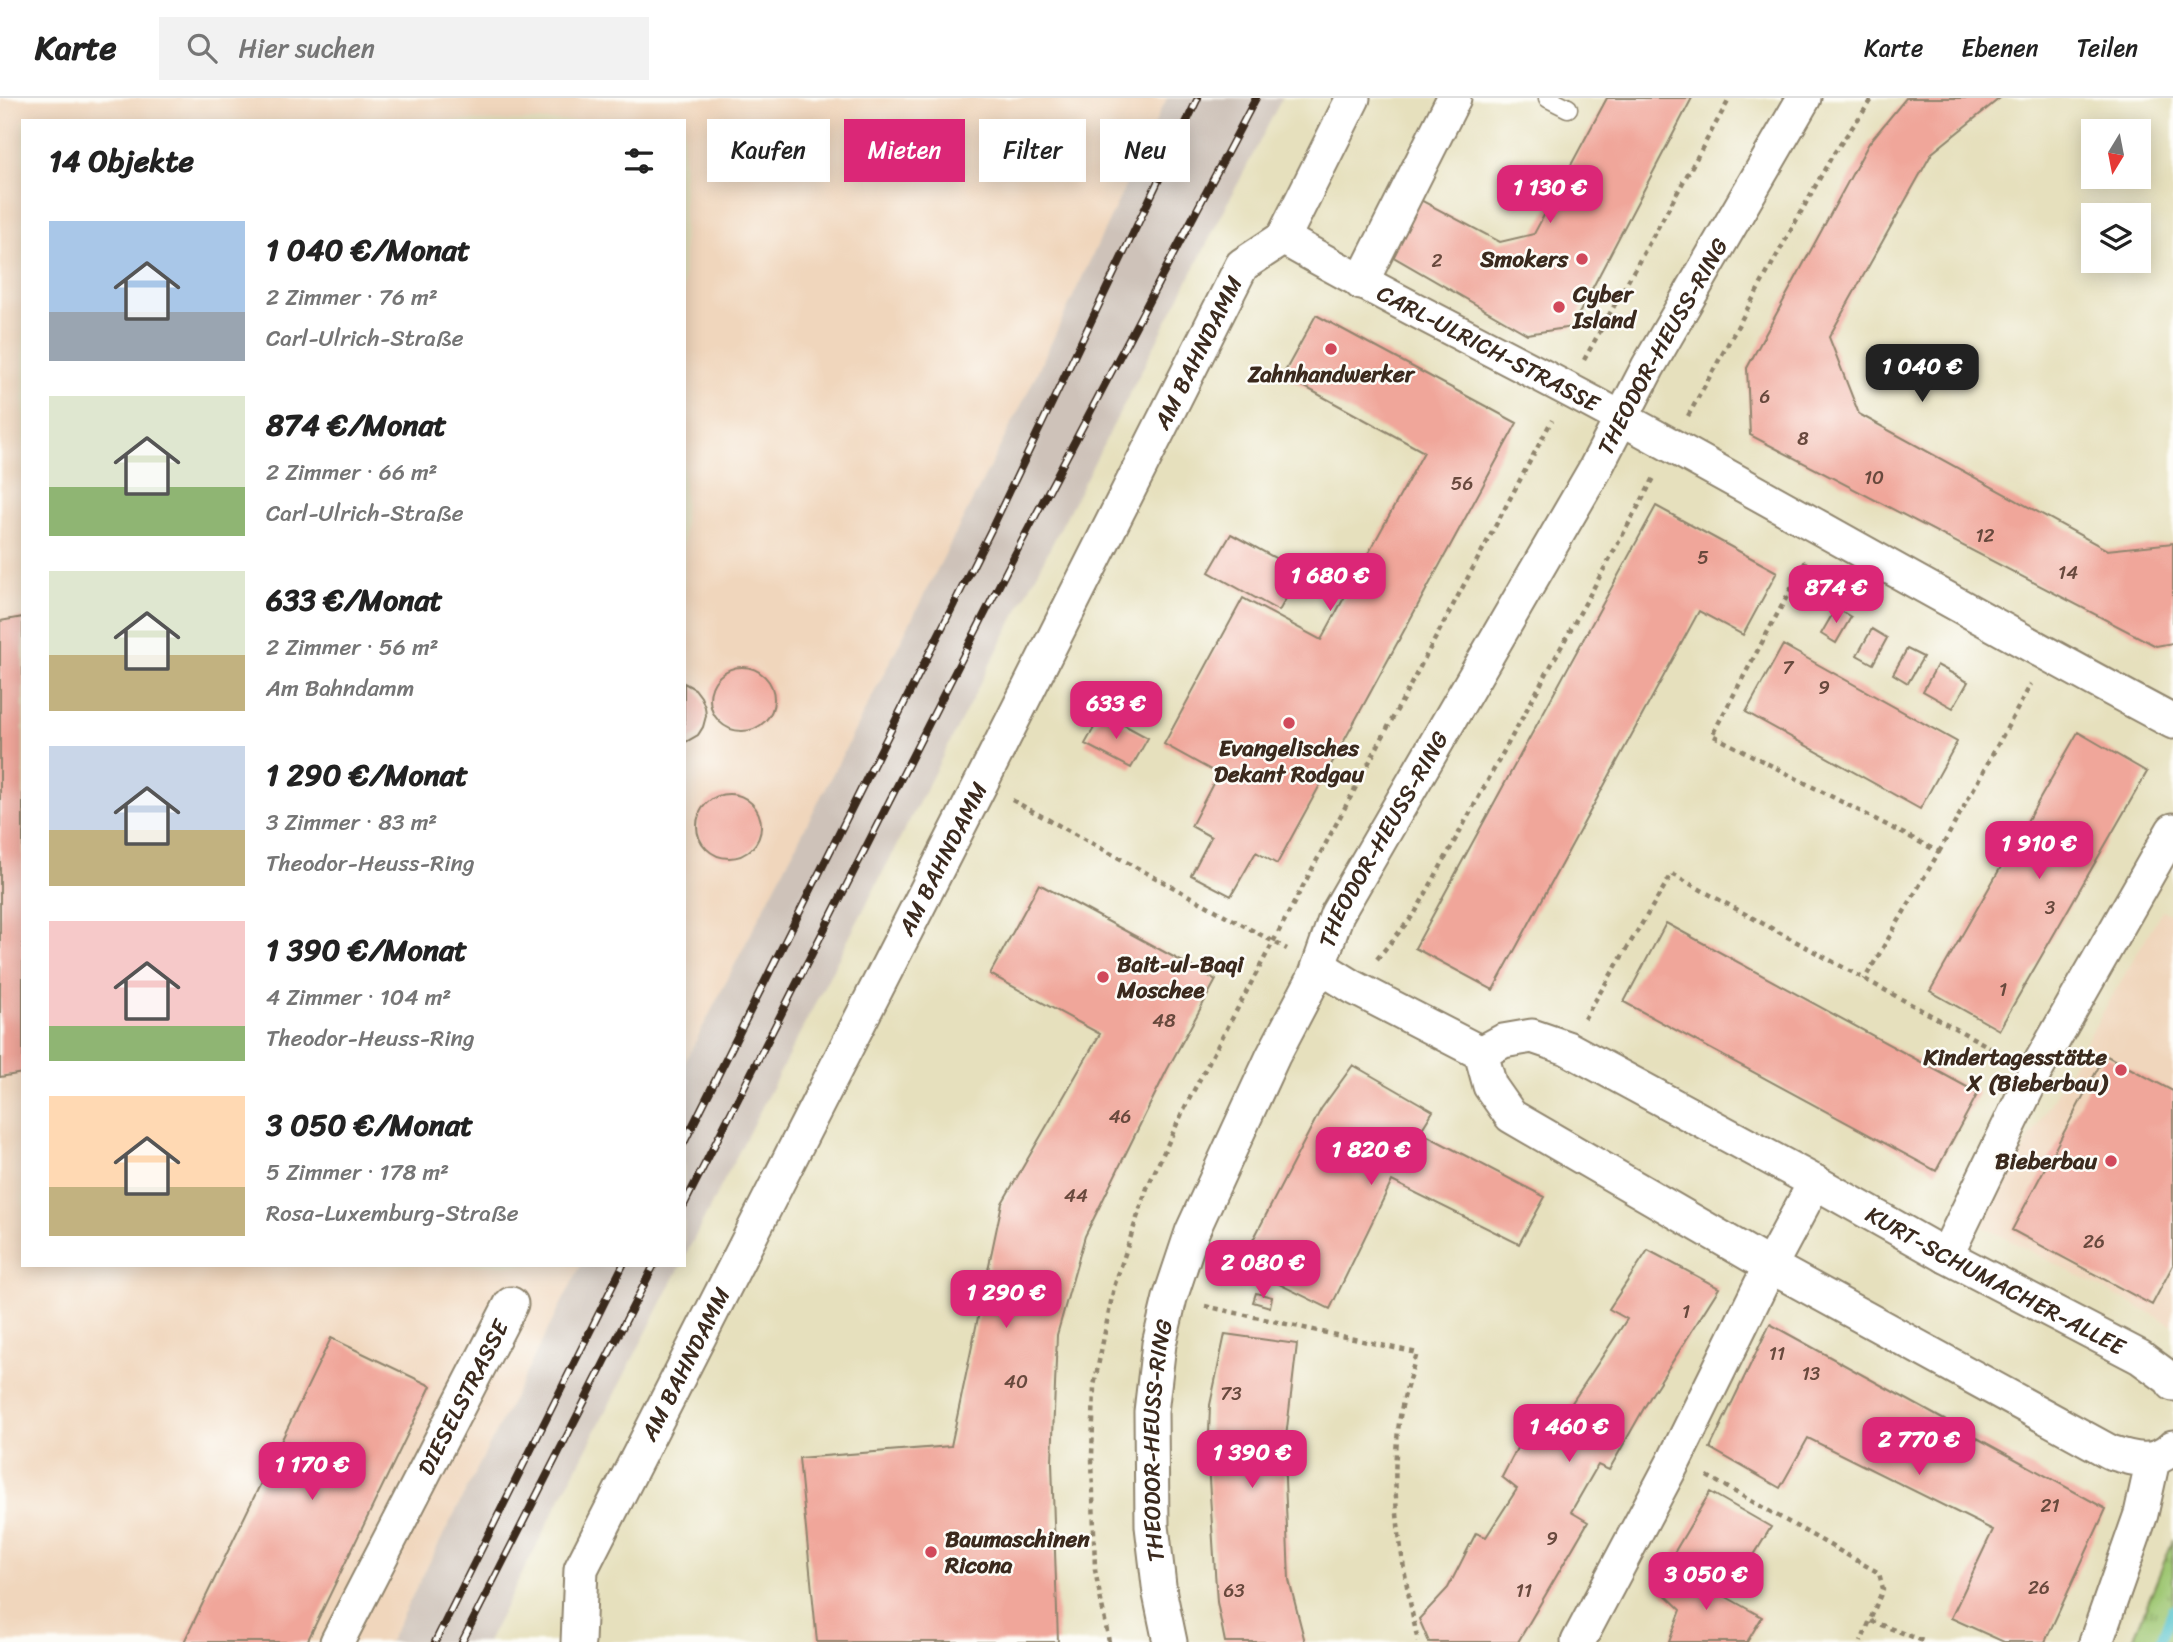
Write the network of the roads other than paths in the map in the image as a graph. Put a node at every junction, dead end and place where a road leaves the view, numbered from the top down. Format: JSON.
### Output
{"nodes":[{"id":1,"x":1353,"y":98,"type":"edge"},
{"id":2,"x":1454,"y":98,"type":"edge"},
{"id":3,"x":1548,"y":98,"type":"edge"},
{"id":4,"x":1804,"y":98,"type":"edge"},
{"id":5,"x":1568,"y":108,"type":"dead end"},
{"id":6,"x":1283,"y":238,"type":"junction"},
{"id":7,"x":1361,"y":283,"type":"junction"},
{"id":8,"x":1621,"y":418,"type":"junction"},
{"id":9,"x":2173,"y":722,"type":"edge"},
{"id":10,"x":2173,"y":830,"type":"edge"},
{"id":11,"x":1319,"y":966,"type":"junction"},
{"id":12,"x":1480,"y":1054,"type":"junction"},
{"id":13,"x":1815,"y":1182,"type":"junction"},
{"id":14,"x":1945,"y":1256,"type":"junction"},
{"id":15,"x":1770,"y":1266,"type":"junction"},
{"id":16,"x":511,"y":1304,"type":"dead end"},
{"id":17,"x":2173,"y":1384,"type":"edge"},
{"id":18,"x":2163,"y":1453,"type":"edge"},
{"id":19,"x":337,"y":1642,"type":"edge"},
{"id":20,"x":578,"y":1642,"type":"edge"},
{"id":21,"x":1170,"y":1642,"type":"edge"},
{"id":22,"x":1578,"y":1642,"type":"edge"},
{"id":23,"x":2096,"y":1642,"type":"edge"}],
"edges":[{"from":1,"to":6,"type":"street"},
{"from":2,"to":7,"type":"street"},
{"from":3,"to":5,"type":"lane"},
{"from":4,"to":8,"type":"street","name":"THEODOR-HEUSS-RING"},
{"from":6,"to":7,"type":"street","name":"CARL-ULRICH-STRASSE"},
{"from":6,"to":20,"type":"street","name":"AM BAHNDAMM"},
{"from":7,"to":8,"type":"street","name":"CARL-ULRICH-STRASSE"},
{"from":8,"to":9,"type":"street","name":"CARL-ULRICH-STRASSE"},
{"from":8,"to":11,"type":"street","name":"THEODOR-HEUSS-RING"},
{"from":10,"to":14,"type":"street"},
{"from":11,"to":12,"type":"street"},
{"from":11,"to":21,"type":"street","name":"THEODOR-HEUSS-RING"},
{"from":12,"to":13,"type":"street","name":"KURT-SCHUMACHER-ALLEE"},
{"from":12,"to":15,"type":"street"},
{"from":13,"to":14,"type":"street","name":"KURT-SCHUMACHER-ALLEE"},
{"from":13,"to":15,"type":"street"},
{"from":14,"to":17,"type":"street","name":"KURT-SCHUMACHER-ALLEE"},
{"from":15,"to":18,"type":"street"},
{"from":15,"to":22,"type":"street"},
{"from":16,"to":19,"type":"street","name":"DIESELSTRASSE"},
{"from":18,"to":23,"type":"street"}]}
